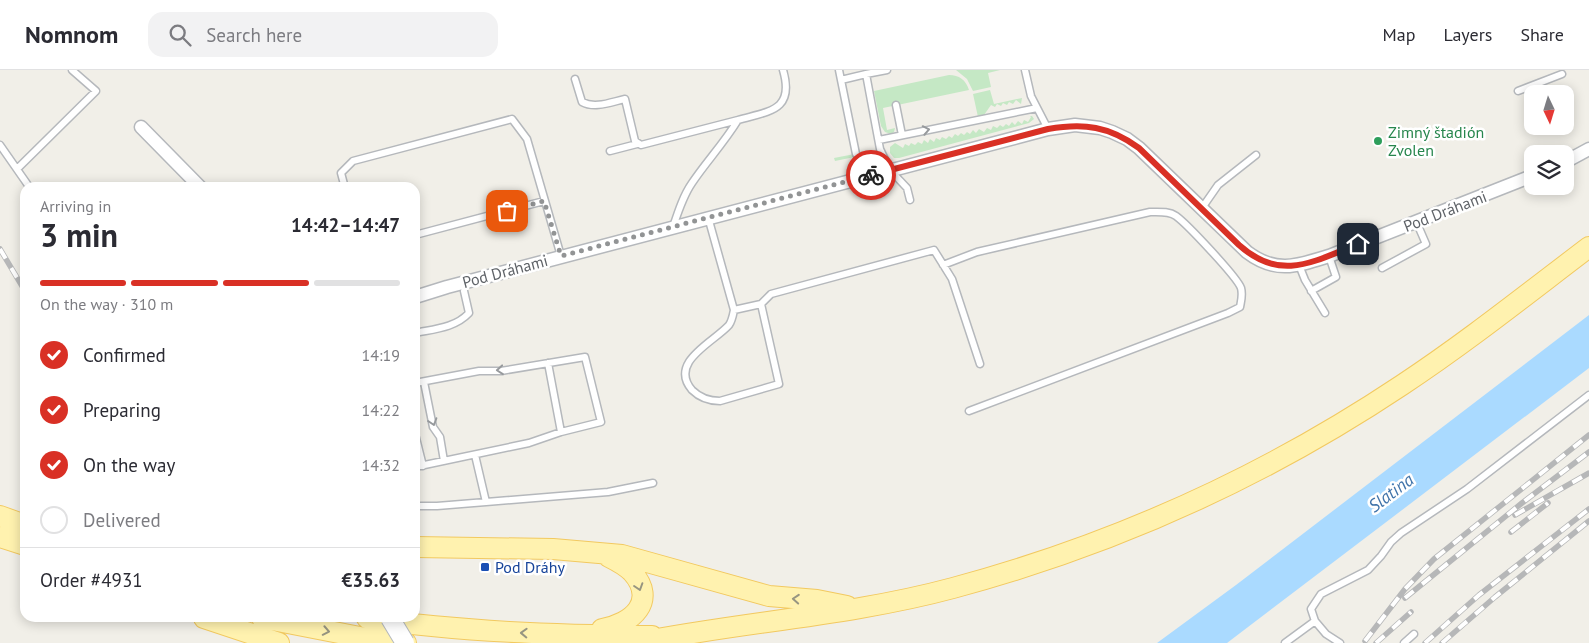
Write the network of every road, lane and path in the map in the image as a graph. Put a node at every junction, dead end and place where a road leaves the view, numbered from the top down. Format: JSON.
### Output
{"nodes":[{"id":1,"x":72,"y":70,"type":"edge"},
{"id":2,"x":783,"y":70,"type":"edge"},
{"id":3,"x":839,"y":70,"type":"edge"},
{"id":4,"x":887,"y":70,"type":"edge"},
{"id":5,"x":1025,"y":70,"type":"edge"},
{"id":6,"x":866,"y":74,"type":"junction"},
{"id":7,"x":1562,"y":74,"type":"dead end"},
{"id":8,"x":575,"y":79,"type":"dead end"},
{"id":9,"x":841,"y":80,"type":"junction"},
{"id":10,"x":1518,"y":91,"type":"dead end"},
{"id":11,"x":896,"y":105,"type":"dead end"},
{"id":12,"x":1037,"y":108,"type":"junction"},
{"id":13,"x":738,"y":120,"type":"junction"},
{"id":14,"x":141,"y":127,"type":"dead end"},
{"id":15,"x":1048,"y":129,"type":"junction"},
{"id":16,"x":902,"y":135,"type":"junction"},
{"id":17,"x":878,"y":140,"type":"junction"},
{"id":18,"x":637,"y":144,"type":"junction"},
{"id":19,"x":0,"y":145,"type":"edge"},
{"id":20,"x":1589,"y":149,"type":"edge"},
{"id":21,"x":610,"y":151,"type":"dead end"},
{"id":22,"x":856,"y":154,"type":"dead end"},
{"id":23,"x":1256,"y":156,"type":"dead end"},
{"id":24,"x":1574,"y":157,"type":"edge"},
{"id":25,"x":17,"y":169,"type":"junction"},
{"id":26,"x":890,"y":170,"type":"junction"},
{"id":27,"x":1524,"y":179,"type":"edge"},
{"id":28,"x":26,"y":182,"type":"edge"},
{"id":29,"x":195,"y":182,"type":"edge"},
{"id":30,"x":343,"y":182,"type":"edge"},
{"id":31,"x":910,"y":200,"type":"dead end"},
{"id":32,"x":544,"y":201,"type":"junction"},
{"id":33,"x":1202,"y":208,"type":"junction"},
{"id":34,"x":708,"y":217,"type":"junction"},
{"id":35,"x":1416,"y":221,"type":"junction"},
{"id":36,"x":673,"y":227,"type":"junction"},
{"id":37,"x":420,"y":234,"type":"edge"},
{"id":38,"x":1589,"y":247,"type":"edge"},
{"id":39,"x":561,"y":256,"type":"junction"},
{"id":40,"x":1329,"y":256,"type":"junction"},
{"id":41,"x":943,"y":265,"type":"junction"},
{"id":42,"x":1299,"y":265,"type":"junction"},
{"id":43,"x":1382,"y":268,"type":"dead end"},
{"id":44,"x":464,"y":291,"type":"dead end"},
{"id":45,"x":1311,"y":291,"type":"junction"},
{"id":46,"x":420,"y":296,"type":"edge"},
{"id":47,"x":761,"y":304,"type":"junction"},
{"id":48,"x":734,"y":310,"type":"junction"},
{"id":49,"x":1325,"y":314,"type":"dead end"},
{"id":50,"x":420,"y":332,"type":"edge"},
{"id":51,"x":548,"y":363,"type":"junction"},
{"id":52,"x":980,"y":364,"type":"dead end"},
{"id":53,"x":424,"y":382,"type":"junction"},
{"id":54,"x":420,"y":383,"type":"edge"},
{"id":55,"x":1589,"y":395,"type":"edge"},
{"id":56,"x":970,"y":411,"type":"dead end"},
{"id":57,"x":561,"y":432,"type":"junction"},
{"id":58,"x":420,"y":454,"type":"edge"},
{"id":59,"x":474,"y":455,"type":"junction"},
{"id":60,"x":444,"y":462,"type":"junction"},
{"id":61,"x":420,"y":466,"type":"edge"},
{"id":62,"x":423,"y":466,"type":"junction"},
{"id":63,"x":653,"y":483,"type":"dead end"},
{"id":64,"x":486,"y":502,"type":"junction"},
{"id":65,"x":420,"y":506,"type":"edge"},
{"id":66,"x":0,"y":516,"type":"edge"},
{"id":67,"x":20,"y":523,"type":"edge"},
{"id":68,"x":0,"y":537,"type":"edge"},
{"id":69,"x":20,"y":543,"type":"edge"},
{"id":70,"x":420,"y":547,"type":"edge"},
{"id":71,"x":605,"y":555,"type":"junction"},
{"id":72,"x":862,"y":608,"type":"junction"},
{"id":73,"x":1315,"y":621,"type":"junction"},
{"id":74,"x":216,"y":622,"type":"edge"},
{"id":75,"x":282,"y":622,"type":"edge"},
{"id":76,"x":392,"y":622,"type":"edge"},
{"id":77,"x":404,"y":622,"type":"edge"},
{"id":78,"x":573,"y":634,"type":"junction"},
{"id":79,"x":1414,"y":634,"type":"dead end"},
{"id":80,"x":671,"y":636,"type":"junction"},
{"id":81,"x":279,"y":643,"type":"edge"},
{"id":82,"x":405,"y":643,"type":"edge"},
{"id":83,"x":636,"y":643,"type":"edge"},
{"id":84,"x":1286,"y":643,"type":"edge"},
{"id":85,"x":1340,"y":643,"type":"edge"},
{"id":86,"x":1404,"y":643,"type":"edge"}],
"edges":[{"from":1,"to":25,"type":"lane"},
{"from":2,"to":13,"type":"lane"},
{"from":3,"to":9,"type":"lane"},
{"from":4,"to":6,"type":"lane"},
{"from":5,"to":12,"type":"lane"},
{"from":6,"to":9,"type":"lane"},
{"from":6,"to":17,"type":"lane"},
{"from":7,"to":10,"type":"lane"},
{"from":8,"to":18,"type":"lane"},
{"from":9,"to":22,"type":"lane"},
{"from":11,"to":16,"type":"lane"},
{"from":12,"to":15,"type":"lane"},
{"from":16,"to":12,"type":"lane","one_way":true},
{"from":13,"to":18,"type":"lane"},
{"from":13,"to":36,"type":"lane"},
{"from":14,"to":29,"type":"street"},
{"from":15,"to":26,"type":"street","name":"Pod Dráhami"},
{"from":15,"to":33,"type":"street","name":"Pod Dráhami"},
{"from":16,"to":17,"type":"lane"},
{"from":17,"to":26,"type":"lane"},
{"from":18,"to":21,"type":"lane"},
{"from":19,"to":25,"type":"lane"},
{"from":20,"to":24,"type":"street"},
{"from":23,"to":33,"type":"lane"},
{"from":25,"to":28,"type":"lane"},
{"from":26,"to":31,"type":"lane"},
{"from":26,"to":34,"type":"street","name":"Pod Dráhami"},
{"from":27,"to":35,"type":"street","name":"Pod Dráhami"},
{"from":30,"to":32,"type":"lane"},
{"from":32,"to":37,"type":"lane"},
{"from":32,"to":39,"type":"lane"},
{"from":33,"to":42,"type":"street","name":"Pod Dráhami"},
{"from":34,"to":36,"type":"street","name":"Pod Dráhami"},
{"from":34,"to":48,"type":"lane"},
{"from":35,"to":40,"type":"street","name":"Pod Dráhami"},
{"from":35,"to":43,"type":"lane"},
{"from":36,"to":39,"type":"street","name":"Pod Dráhami"},
{"from":38,"to":72,"type":"main road"},
{"from":39,"to":46,"type":"street","name":"Pod Dráhami"},
{"from":40,"to":42,"type":"street","name":"Pod Dráhami"},
{"from":40,"to":45,"type":"lane"},
{"from":41,"to":47,"type":"lane"},
{"from":41,"to":52,"type":"lane"},
{"from":41,"to":56,"type":"lane"},
{"from":42,"to":45,"type":"lane"},
{"from":44,"to":50,"type":"lane"},
{"from":45,"to":49,"type":"lane"},
{"from":47,"to":48,"type":"lane"},
{"from":47,"to":48,"type":"lane"},
{"from":51,"to":53,"type":"lane","one_way":true},
{"from":51,"to":57,"type":"lane"},
{"from":51,"to":57,"type":"lane"},
{"from":53,"to":54,"type":"lane"},
{"from":53,"to":60,"type":"lane","one_way":true},
{"from":55,"to":73,"type":"lane"},
{"from":57,"to":59,"type":"lane"},
{"from":58,"to":62,"type":"lane"},
{"from":59,"to":60,"type":"lane"},
{"from":59,"to":64,"type":"lane"},
{"from":60,"to":62,"type":"lane"},
{"from":61,"to":62,"type":"lane"},
{"from":63,"to":64,"type":"lane"},
{"from":64,"to":65,"type":"lane"},
{"from":66,"to":67,"type":"main road"},
{"from":68,"to":69,"type":"main road"},
{"from":70,"to":71,"type":"main road"},
{"from":72,"to":71,"type":"main road","one_way":true},
{"from":71,"to":78,"type":"main road","one_way":true},
{"from":72,"to":80,"type":"main road"},
{"from":73,"to":84,"type":"lane"},
{"from":73,"to":85,"type":"lane"},
{"from":74,"to":81,"type":"main road"},
{"from":75,"to":82,"type":"main road","one_way":true},
{"from":76,"to":82,"type":"street","bridge":true},
{"from":78,"to":77,"type":"main road","one_way":true},
{"from":78,"to":80,"type":"main road"},
{"from":79,"to":86,"type":"lane"},
{"from":80,"to":83,"type":"main road"}]}
